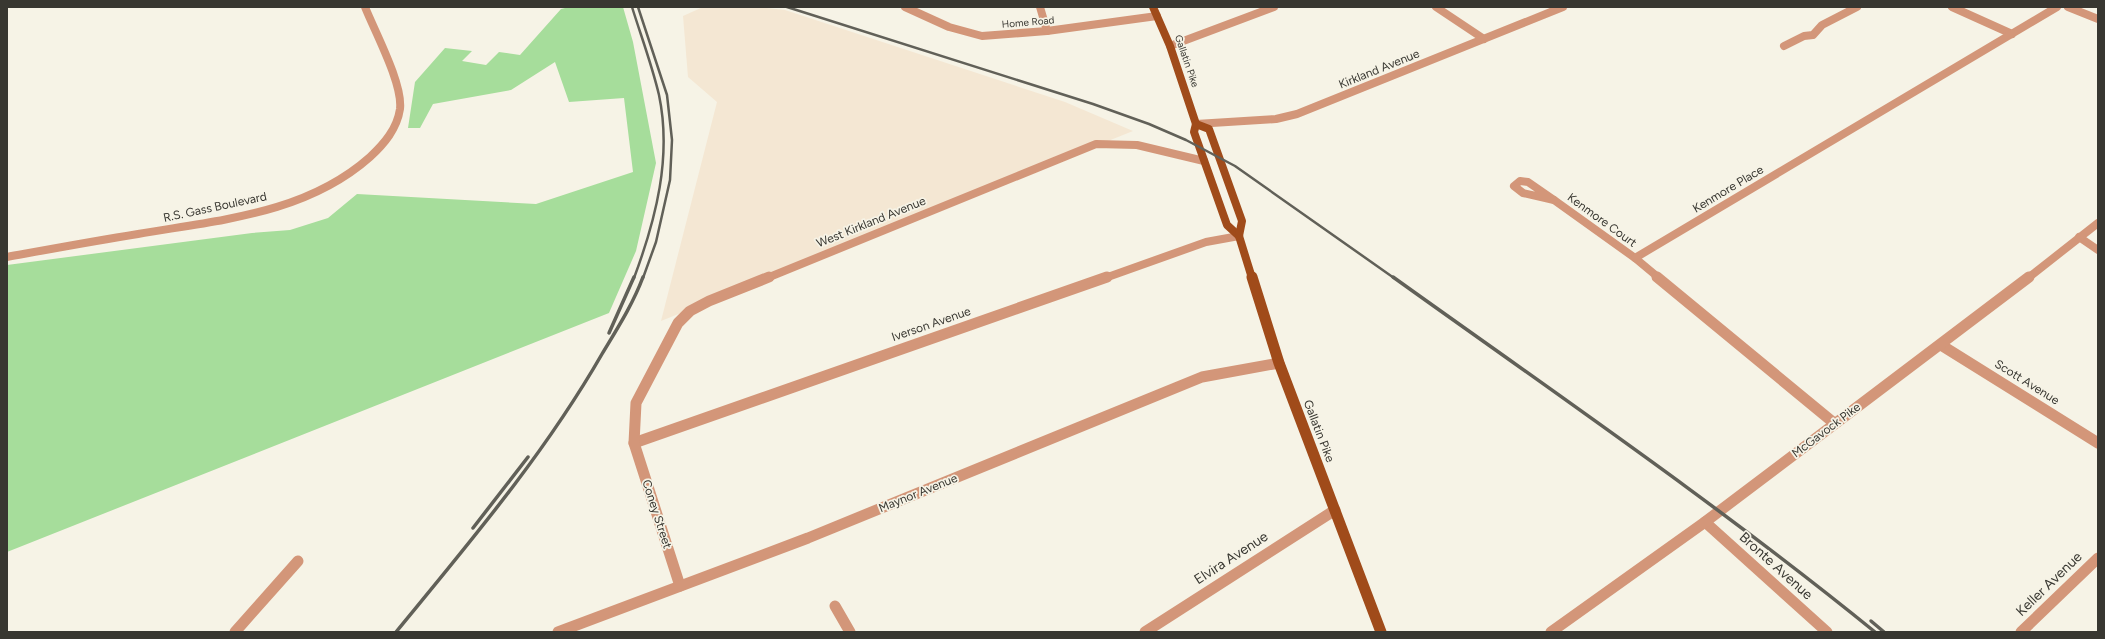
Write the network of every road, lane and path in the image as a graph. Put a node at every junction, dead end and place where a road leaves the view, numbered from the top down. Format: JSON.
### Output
{"nodes":[{"id":1,"x":365,"y":7,"type":"edge"},
{"id":2,"x":905,"y":7,"type":"edge"},
{"id":3,"x":1040,"y":7,"type":"edge"},
{"id":4,"x":1153,"y":7,"type":"edge"},
{"id":5,"x":1274,"y":7,"type":"edge"},
{"id":6,"x":1436,"y":7,"type":"edge"},
{"id":7,"x":1563,"y":7,"type":"edge"},
{"id":8,"x":1857,"y":7,"type":"edge"},
{"id":9,"x":1952,"y":7,"type":"edge"},
{"id":10,"x":2057,"y":7,"type":"edge"},
{"id":11,"x":2068,"y":7,"type":"edge"},
{"id":12,"x":1157,"y":16,"type":"junction"},
{"id":13,"x":2098,"y":19,"type":"edge"},
{"id":14,"x":1047,"y":31,"type":"junction"},
{"id":15,"x":2012,"y":34,"type":"junction"},
{"id":16,"x":1484,"y":39,"type":"junction"},
{"id":17,"x":1170,"y":46,"type":"junction"},
{"id":18,"x":1784,"y":46,"type":"dead end"},
{"id":19,"x":1196,"y":124,"type":"junction"},
{"id":20,"x":1204,"y":161,"type":"junction"},
{"id":21,"x":1555,"y":200,"type":"dead end"},
{"id":22,"x":2098,"y":222,"type":"edge"},
{"id":23,"x":1239,"y":236,"type":"junction"},
{"id":24,"x":2079,"y":237,"type":"junction"},
{"id":25,"x":2098,"y":250,"type":"edge"},
{"id":26,"x":7,"y":257,"type":"edge"},
{"id":27,"x":1635,"y":258,"type":"junction"},
{"id":28,"x":1941,"y":345,"type":"junction"},
{"id":29,"x":1279,"y":363,"type":"junction"},
{"id":30,"x":1834,"y":423,"type":"junction"},
{"id":31,"x":634,"y":443,"type":"junction"},
{"id":32,"x":2098,"y":443,"type":"edge"},
{"id":33,"x":1335,"y":510,"type":"junction"},
{"id":34,"x":1706,"y":522,"type":"junction"},
{"id":35,"x":2098,"y":558,"type":"edge"},
{"id":36,"x":298,"y":561,"type":"dead end"},
{"id":37,"x":680,"y":586,"type":"junction"},
{"id":38,"x":835,"y":606,"type":"dead end"},
{"id":39,"x":235,"y":632,"type":"edge"},
{"id":40,"x":558,"y":632,"type":"edge"},
{"id":41,"x":850,"y":632,"type":"edge"},
{"id":42,"x":1145,"y":632,"type":"edge"},
{"id":43,"x":1380,"y":632,"type":"edge"},
{"id":44,"x":1551,"y":632,"type":"edge"},
{"id":45,"x":1827,"y":632,"type":"edge"},
{"id":46,"x":2021,"y":632,"type":"edge"}],
"edges":[{"from":1,"to":26,"type":"street","name":"R.S. Gass Boulevard"},
{"from":2,"to":14,"type":"street","name":"Home Road"},
{"from":3,"to":14,"type":"street"},
{"from":4,"to":12,"type":"main road","name":"Gallatin Pike"},
{"from":5,"to":17,"type":"street"},
{"from":6,"to":16,"type":"street"},
{"from":7,"to":16,"type":"street","name":"Kirkland Avenue"},
{"from":8,"to":18,"type":"street"},
{"from":9,"to":15,"type":"street"},
{"from":10,"to":15,"type":"street","name":"Kenmore Place"},
{"from":11,"to":13,"type":"street"},
{"from":12,"to":14,"type":"street","name":"Home Road"},
{"from":12,"to":17,"type":"main road","name":"Gallatin Pike"},
{"from":15,"to":27,"type":"street","name":"Kenmore Place"},
{"from":16,"to":19,"type":"street","name":"Kirkland Avenue"},
{"from":17,"to":19,"type":"main road","name":"Gallatin Pike"},
{"from":19,"to":20,"type":"main road","name":"Gallatin Pike"},
{"from":19,"to":23,"type":"main road","name":"Gallatin Pike"},
{"from":20,"to":23,"type":"main road","name":"Gallatin Pike"},
{"from":20,"to":31,"type":"street","name":"West Kirkland Avenue"},
{"from":21,"to":27,"type":"street","name":"Kenmore Court"},
{"from":22,"to":24,"type":"street","name":"McGavock Pike"},
{"from":23,"to":29,"type":"main road","name":"Gallatin Pike"},
{"from":23,"to":31,"type":"street","name":"Iverson Avenue"},
{"from":24,"to":25,"type":"street"},
{"from":24,"to":28,"type":"street","name":"McGavock Pike"},
{"from":27,"to":30,"type":"street"},
{"from":28,"to":30,"type":"street","name":"McGavock Pike"},
{"from":28,"to":32,"type":"street","name":"Scott Avenue"},
{"from":29,"to":33,"type":"main road","name":"Gallatin Pike"},
{"from":29,"to":37,"type":"street","name":"Maynor Avenue"},
{"from":30,"to":34,"type":"street","name":"McGavock Pike"},
{"from":31,"to":37,"type":"street","name":"Coney Street"},
{"from":33,"to":42,"type":"street","name":"Elvira Avenue"},
{"from":33,"to":43,"type":"main road","name":"Gallatin Pike"},
{"from":34,"to":44,"type":"street","name":"McGavock Pike"},
{"from":34,"to":45,"type":"street","name":"Bronte Avenue"},
{"from":35,"to":46,"type":"street","name":"Keller Avenue"},
{"from":36,"to":39,"type":"street"},
{"from":37,"to":40,"type":"street","name":"Maynor Avenue"},
{"from":38,"to":41,"type":"street"}]}
